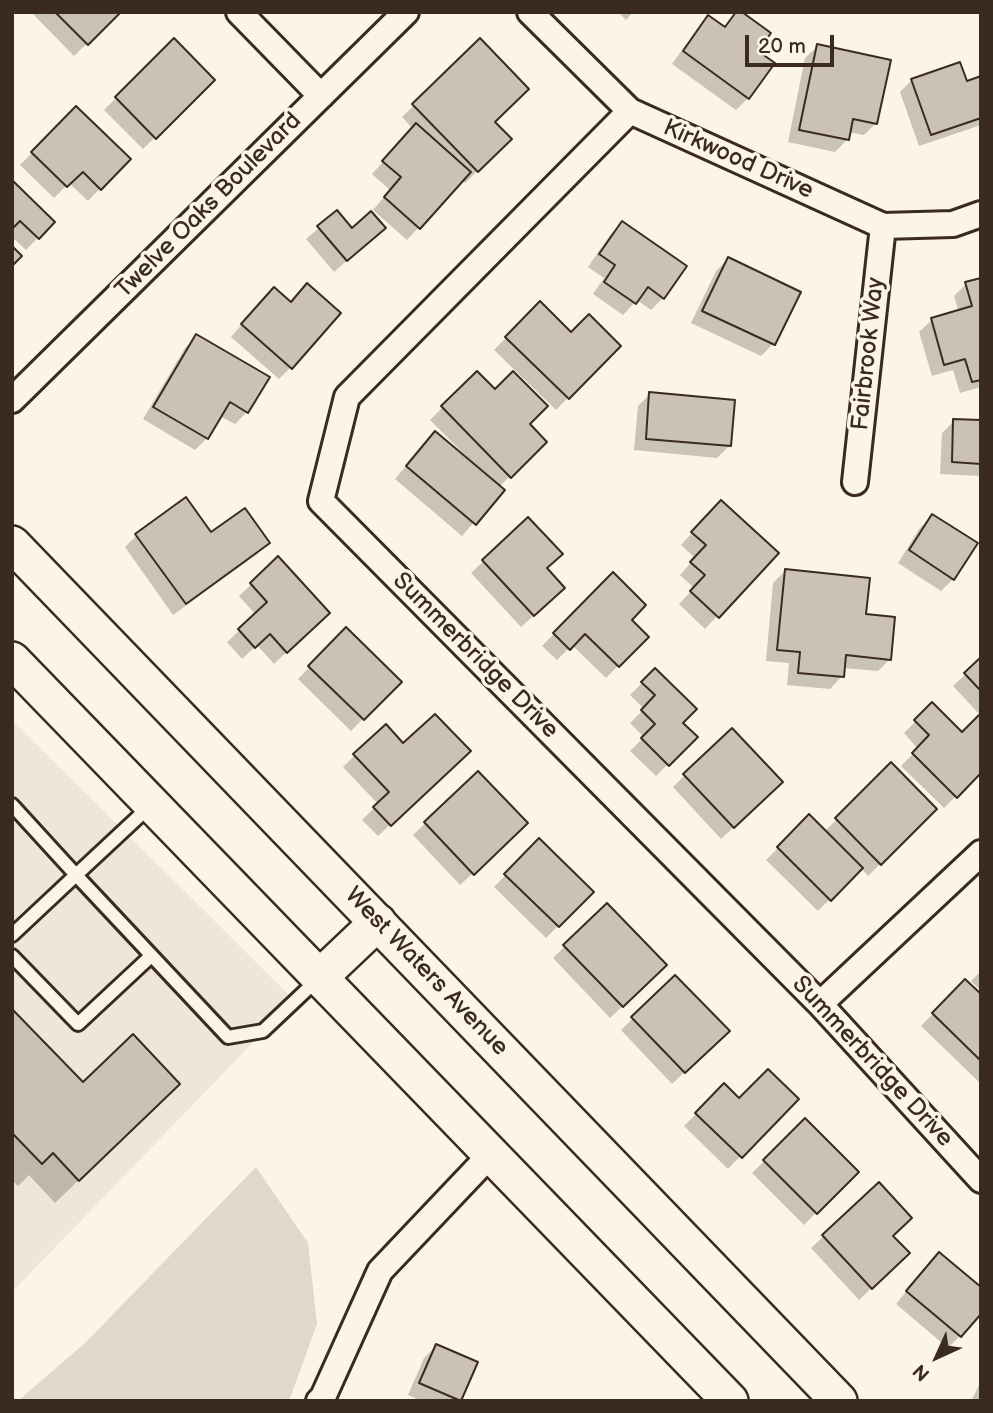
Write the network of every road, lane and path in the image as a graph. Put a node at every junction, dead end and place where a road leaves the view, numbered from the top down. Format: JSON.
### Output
{"nodes":[{"id":1,"x":239,"y":12,"type":"edge"},
{"id":2,"x":405,"y":12,"type":"edge"},
{"id":3,"x":530,"y":12,"type":"edge"},
{"id":4,"x":321,"y":96,"type":"junction"},
{"id":5,"x":630,"y":111,"type":"junction"},
{"id":6,"x":981,"y":214,"type":"edge"},
{"id":7,"x":883,"y":226,"type":"junction"},
{"id":8,"x":12,"y":400,"type":"edge"},
{"id":9,"x":855,"y":482,"type":"dead end"},
{"id":10,"x":12,"y":544,"type":"edge"},
{"id":11,"x":12,"y":660,"type":"edge"},
{"id":12,"x":152,"y":804,"type":"junction"},
{"id":13,"x":12,"y":805,"type":"edge"},
{"id":14,"x":981,"y":853,"type":"edge"},
{"id":15,"x":76,"y":875,"type":"junction"},
{"id":16,"x":378,"y":922,"type":"junction"},
{"id":17,"x":12,"y":935,"type":"edge"},
{"id":18,"x":12,"y":956,"type":"edge"},
{"id":19,"x":151,"y":956,"type":"junction"},
{"id":20,"x":320,"y":978,"type":"junction"},
{"id":21,"x":820,"y":1004,"type":"junction"},
{"id":22,"x":491,"y":1154,"type":"junction"},
{"id":23,"x":981,"y":1180,"type":"edge"},
{"id":24,"x":319,"y":1401,"type":"edge"},
{"id":25,"x":730,"y":1401,"type":"edge"},
{"id":26,"x":839,"y":1401,"type":"edge"}],
"edges":[{"from":1,"to":4,"type":"street"},
{"from":2,"to":4,"type":"street","name":"Twelve Oaks Boulevard"},
{"from":3,"to":5,"type":"street","name":"Kirkwood Drive"},
{"from":4,"to":8,"type":"street","name":"Twelve Oaks Boulevard"},
{"from":5,"to":7,"type":"street","name":"Kirkwood Drive"},
{"from":5,"to":21,"type":"street","name":"Summerbridge Drive"},
{"from":6,"to":7,"type":"street","name":"Kirkwood Drive"},
{"from":7,"to":9,"type":"street","name":"Fairbrook Way"},
{"from":10,"to":16,"type":"main road","name":"West Waters Avenue"},
{"from":11,"to":12,"type":"main road"},
{"from":12,"to":15,"type":"lane"},
{"from":12,"to":20,"type":"main road"},
{"from":13,"to":15,"type":"lane"},
{"from":14,"to":21,"type":"street"},
{"from":15,"to":17,"type":"lane"},
{"from":15,"to":19,"type":"lane"},
{"from":16,"to":20,"type":"main road"},
{"from":16,"to":26,"type":"main road","name":"West Waters Avenue"},
{"from":18,"to":19,"type":"lane"},
{"from":19,"to":20,"type":"lane"},
{"from":20,"to":22,"type":"main road"},
{"from":21,"to":23,"type":"street","name":"Summerbridge Drive"},
{"from":22,"to":24,"type":"street"},
{"from":22,"to":25,"type":"main road"}]}
